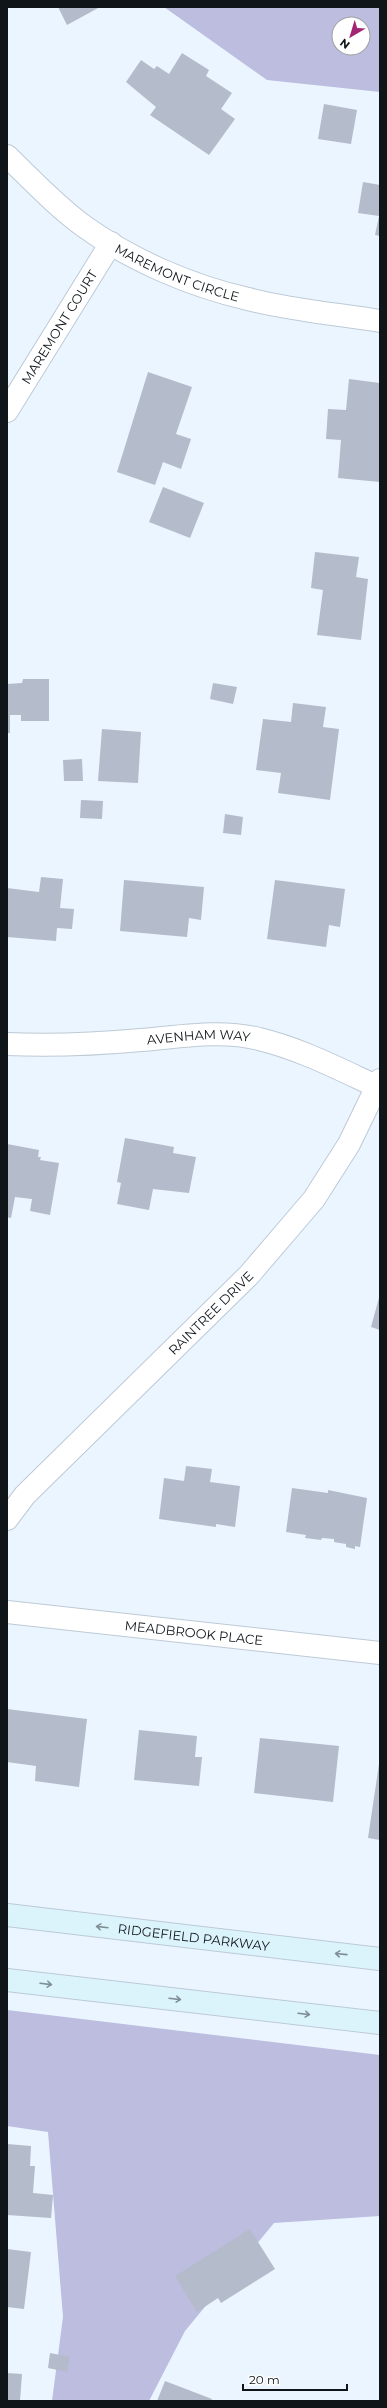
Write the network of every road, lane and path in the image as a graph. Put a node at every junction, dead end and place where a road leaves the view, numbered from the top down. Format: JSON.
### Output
{"nodes":[{"id":1,"x":7,"y":156,"type":"edge"},
{"id":2,"x":111,"y":243,"type":"junction"},
{"id":3,"x":380,"y":321,"type":"edge"},
{"id":4,"x":7,"y":411,"type":"edge"},
{"id":5,"x":7,"y":1044,"type":"edge"},
{"id":6,"x":379,"y":1085,"type":"edge"},
{"id":7,"x":7,"y":1519,"type":"edge"},
{"id":8,"x":7,"y":1612,"type":"edge"},
{"id":9,"x":380,"y":1653,"type":"edge"},
{"id":10,"x":7,"y":1915,"type":"edge"},
{"id":11,"x":380,"y":1958,"type":"edge"},
{"id":12,"x":7,"y":1980,"type":"edge"},
{"id":13,"x":380,"y":2023,"type":"edge"}],
"edges":[{"from":1,"to":2,"type":"street","name":"MAREMONT CIRCLE"},
{"from":2,"to":3,"type":"street","name":"MAREMONT CIRCLE"},
{"from":2,"to":4,"type":"street","name":"MAREMONT COURT"},
{"from":5,"to":6,"type":"street","name":"AVENHAM WAY"},
{"from":6,"to":7,"type":"street","name":"RAINTREE DRIVE"},
{"from":8,"to":9,"type":"street","name":"MEADBROOK PLACE"},
{"from":11,"to":10,"type":"main road","name":"RIDGEFIELD PARKWAY","one_way":true},
{"from":12,"to":13,"type":"main road","one_way":true}]}
